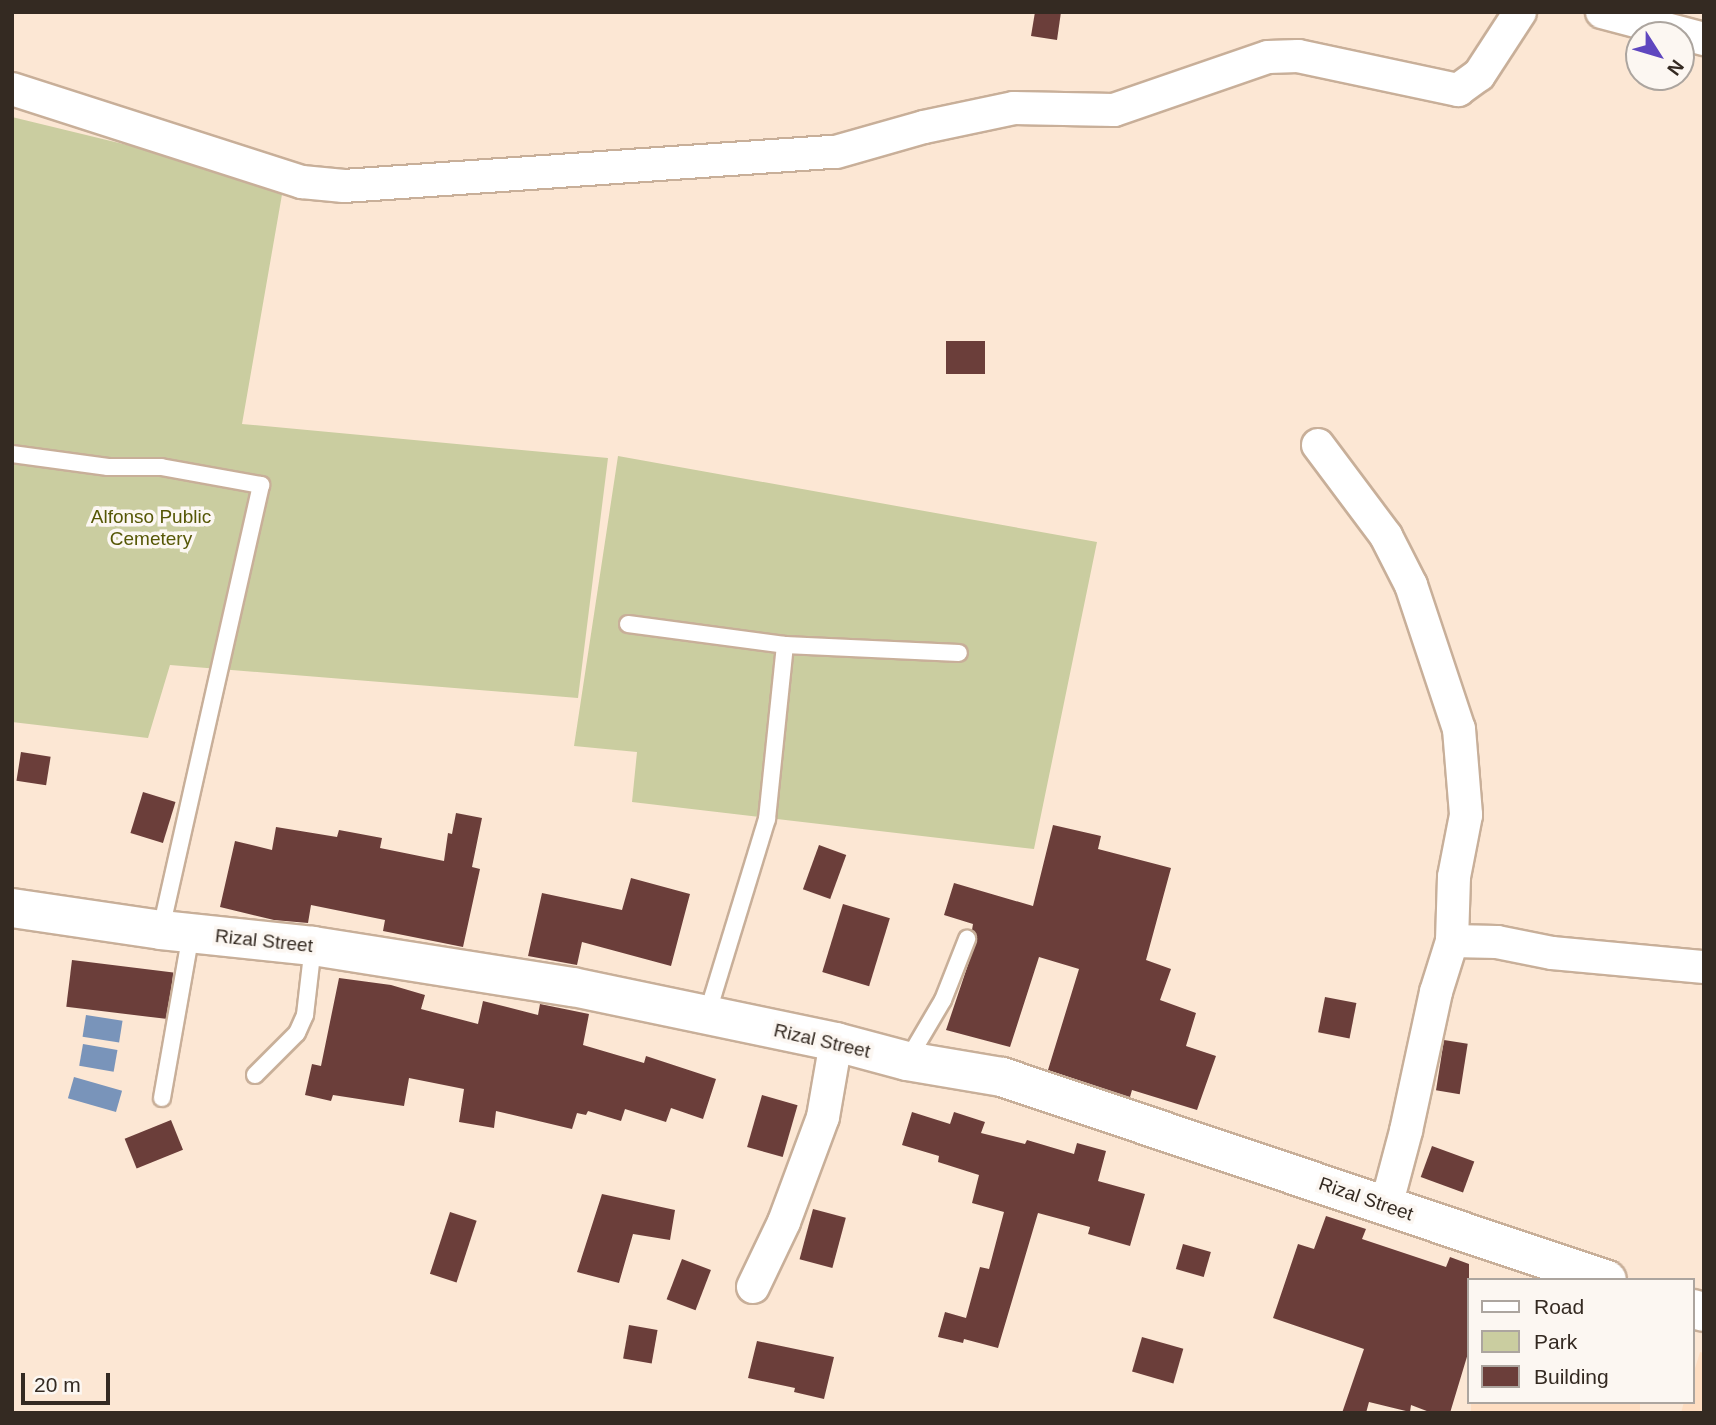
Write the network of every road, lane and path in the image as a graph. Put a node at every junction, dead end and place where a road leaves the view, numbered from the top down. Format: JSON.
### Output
{"nodes":[{"id":1,"x":1520,"y":12,"type":"edge"},
{"id":2,"x":1602,"y":12,"type":"edge"},
{"id":3,"x":1704,"y":39,"type":"edge"},
{"id":4,"x":12,"y":89,"type":"edge"},
{"id":5,"x":1318,"y":445,"type":"dead end"},
{"id":6,"x":12,"y":454,"type":"edge"},
{"id":7,"x":628,"y":624,"type":"dead end"},
{"id":8,"x":785,"y":645,"type":"junction"},
{"id":9,"x":959,"y":653,"type":"dead end"},
{"id":10,"x":12,"y":908,"type":"edge"},
{"id":11,"x":176,"y":932,"type":"junction"},
{"id":12,"x":967,"y":939,"type":"dead end"},
{"id":13,"x":1452,"y":940,"type":"junction"},
{"id":14,"x":313,"y":946,"type":"junction"},
{"id":15,"x":1704,"y":967,"type":"edge"},
{"id":16,"x":706,"y":1015,"type":"junction"},
{"id":17,"x":836,"y":1042,"type":"junction"},
{"id":18,"x":907,"y":1061,"type":"junction"},
{"id":19,"x":255,"y":1075,"type":"dead end"},
{"id":20,"x":162,"y":1098,"type":"dead end"},
{"id":21,"x":1386,"y":1206,"type":"junction"},
{"id":22,"x":1601,"y":1278,"type":"edge"},
{"id":23,"x":753,"y":1287,"type":"dead end"}],
"edges":[{"from":1,"to":4,"type":"street"},
{"from":2,"to":3,"type":"street"},
{"from":5,"to":13,"type":"street"},
{"from":6,"to":11,"type":"lane"},
{"from":7,"to":8,"type":"lane"},
{"from":8,"to":9,"type":"lane"},
{"from":8,"to":16,"type":"lane"},
{"from":10,"to":11,"type":"street","name":"Rizal Street"},
{"from":11,"to":14,"type":"street","name":"Rizal Street"},
{"from":11,"to":20,"type":"lane"},
{"from":12,"to":18,"type":"lane"},
{"from":13,"to":15,"type":"street"},
{"from":13,"to":21,"type":"street"},
{"from":14,"to":16,"type":"street","name":"Rizal Street"},
{"from":14,"to":19,"type":"lane"},
{"from":16,"to":17,"type":"street","name":"Rizal Street"},
{"from":17,"to":18,"type":"street","name":"Rizal Street"},
{"from":17,"to":23,"type":"street"},
{"from":18,"to":21,"type":"street","name":"Rizal Street"},
{"from":21,"to":22,"type":"street","name":"Rizal Street"}]}
